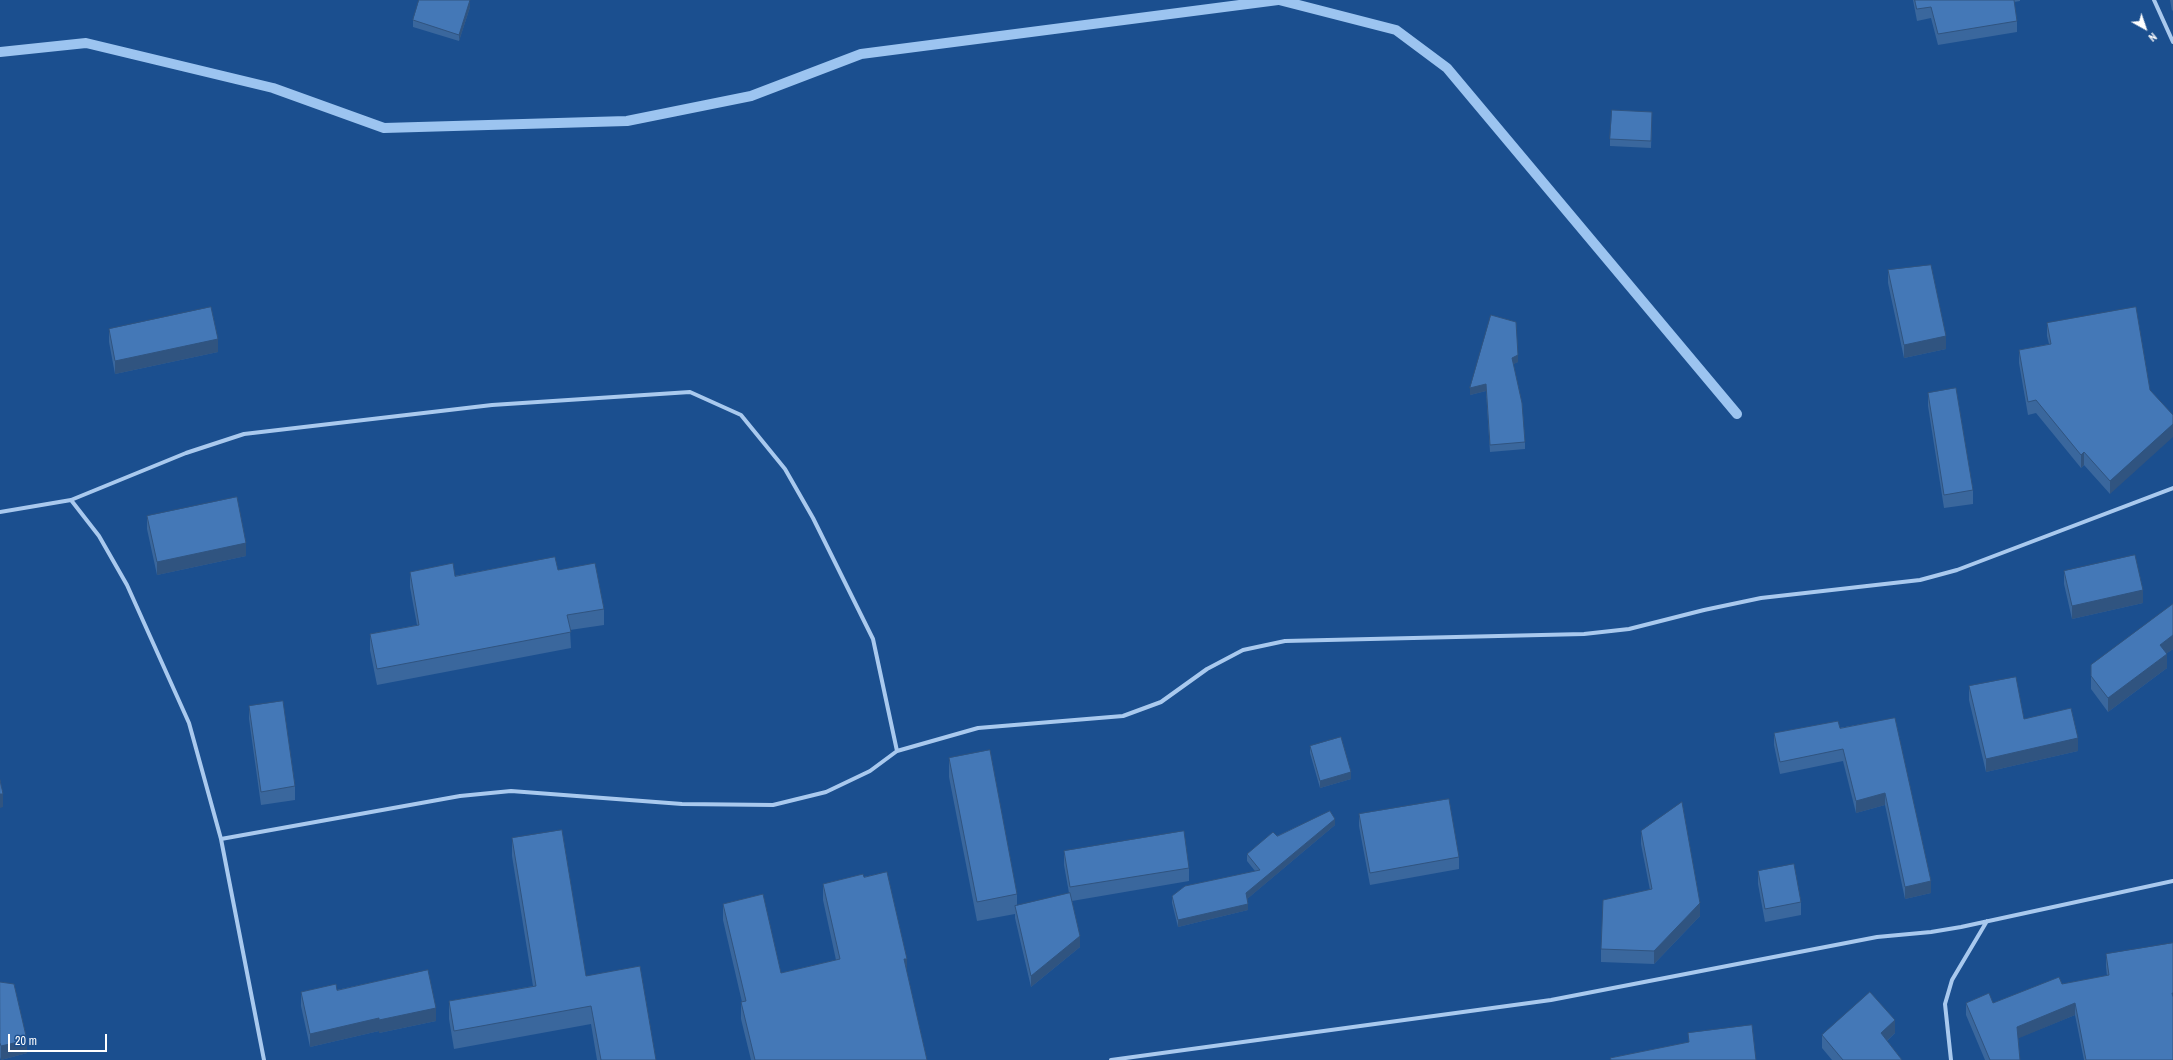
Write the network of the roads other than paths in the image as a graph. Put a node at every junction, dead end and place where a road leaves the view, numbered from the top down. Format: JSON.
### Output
{"nodes":[{"id":1,"x":2154,"y":0,"type":"edge"},
{"id":2,"x":2173,"y":42,"type":"edge"},
{"id":3,"x":2173,"y":488,"type":"edge"},
{"id":4,"x":71,"y":500,"type":"junction"},
{"id":5,"x":0,"y":512,"type":"edge"},
{"id":6,"x":897,"y":751,"type":"junction"},
{"id":7,"x":221,"y":839,"type":"junction"},
{"id":8,"x":2173,"y":881,"type":"edge"},
{"id":9,"x":1987,"y":921,"type":"junction"},
{"id":10,"x":264,"y":1060,"type":"edge"},
{"id":11,"x":1111,"y":1060,"type":"edge"},
{"id":12,"x":1951,"y":1060,"type":"edge"}],
"edges":[{"from":1,"to":2,"type":"street"},
{"from":3,"to":6,"type":"street"},
{"from":4,"to":5,"type":"street"},
{"from":4,"to":6,"type":"street"},
{"from":4,"to":7,"type":"street"},
{"from":6,"to":7,"type":"street"},
{"from":7,"to":10,"type":"street"},
{"from":8,"to":9,"type":"street"},
{"from":9,"to":11,"type":"street"},
{"from":9,"to":12,"type":"street"}]}
